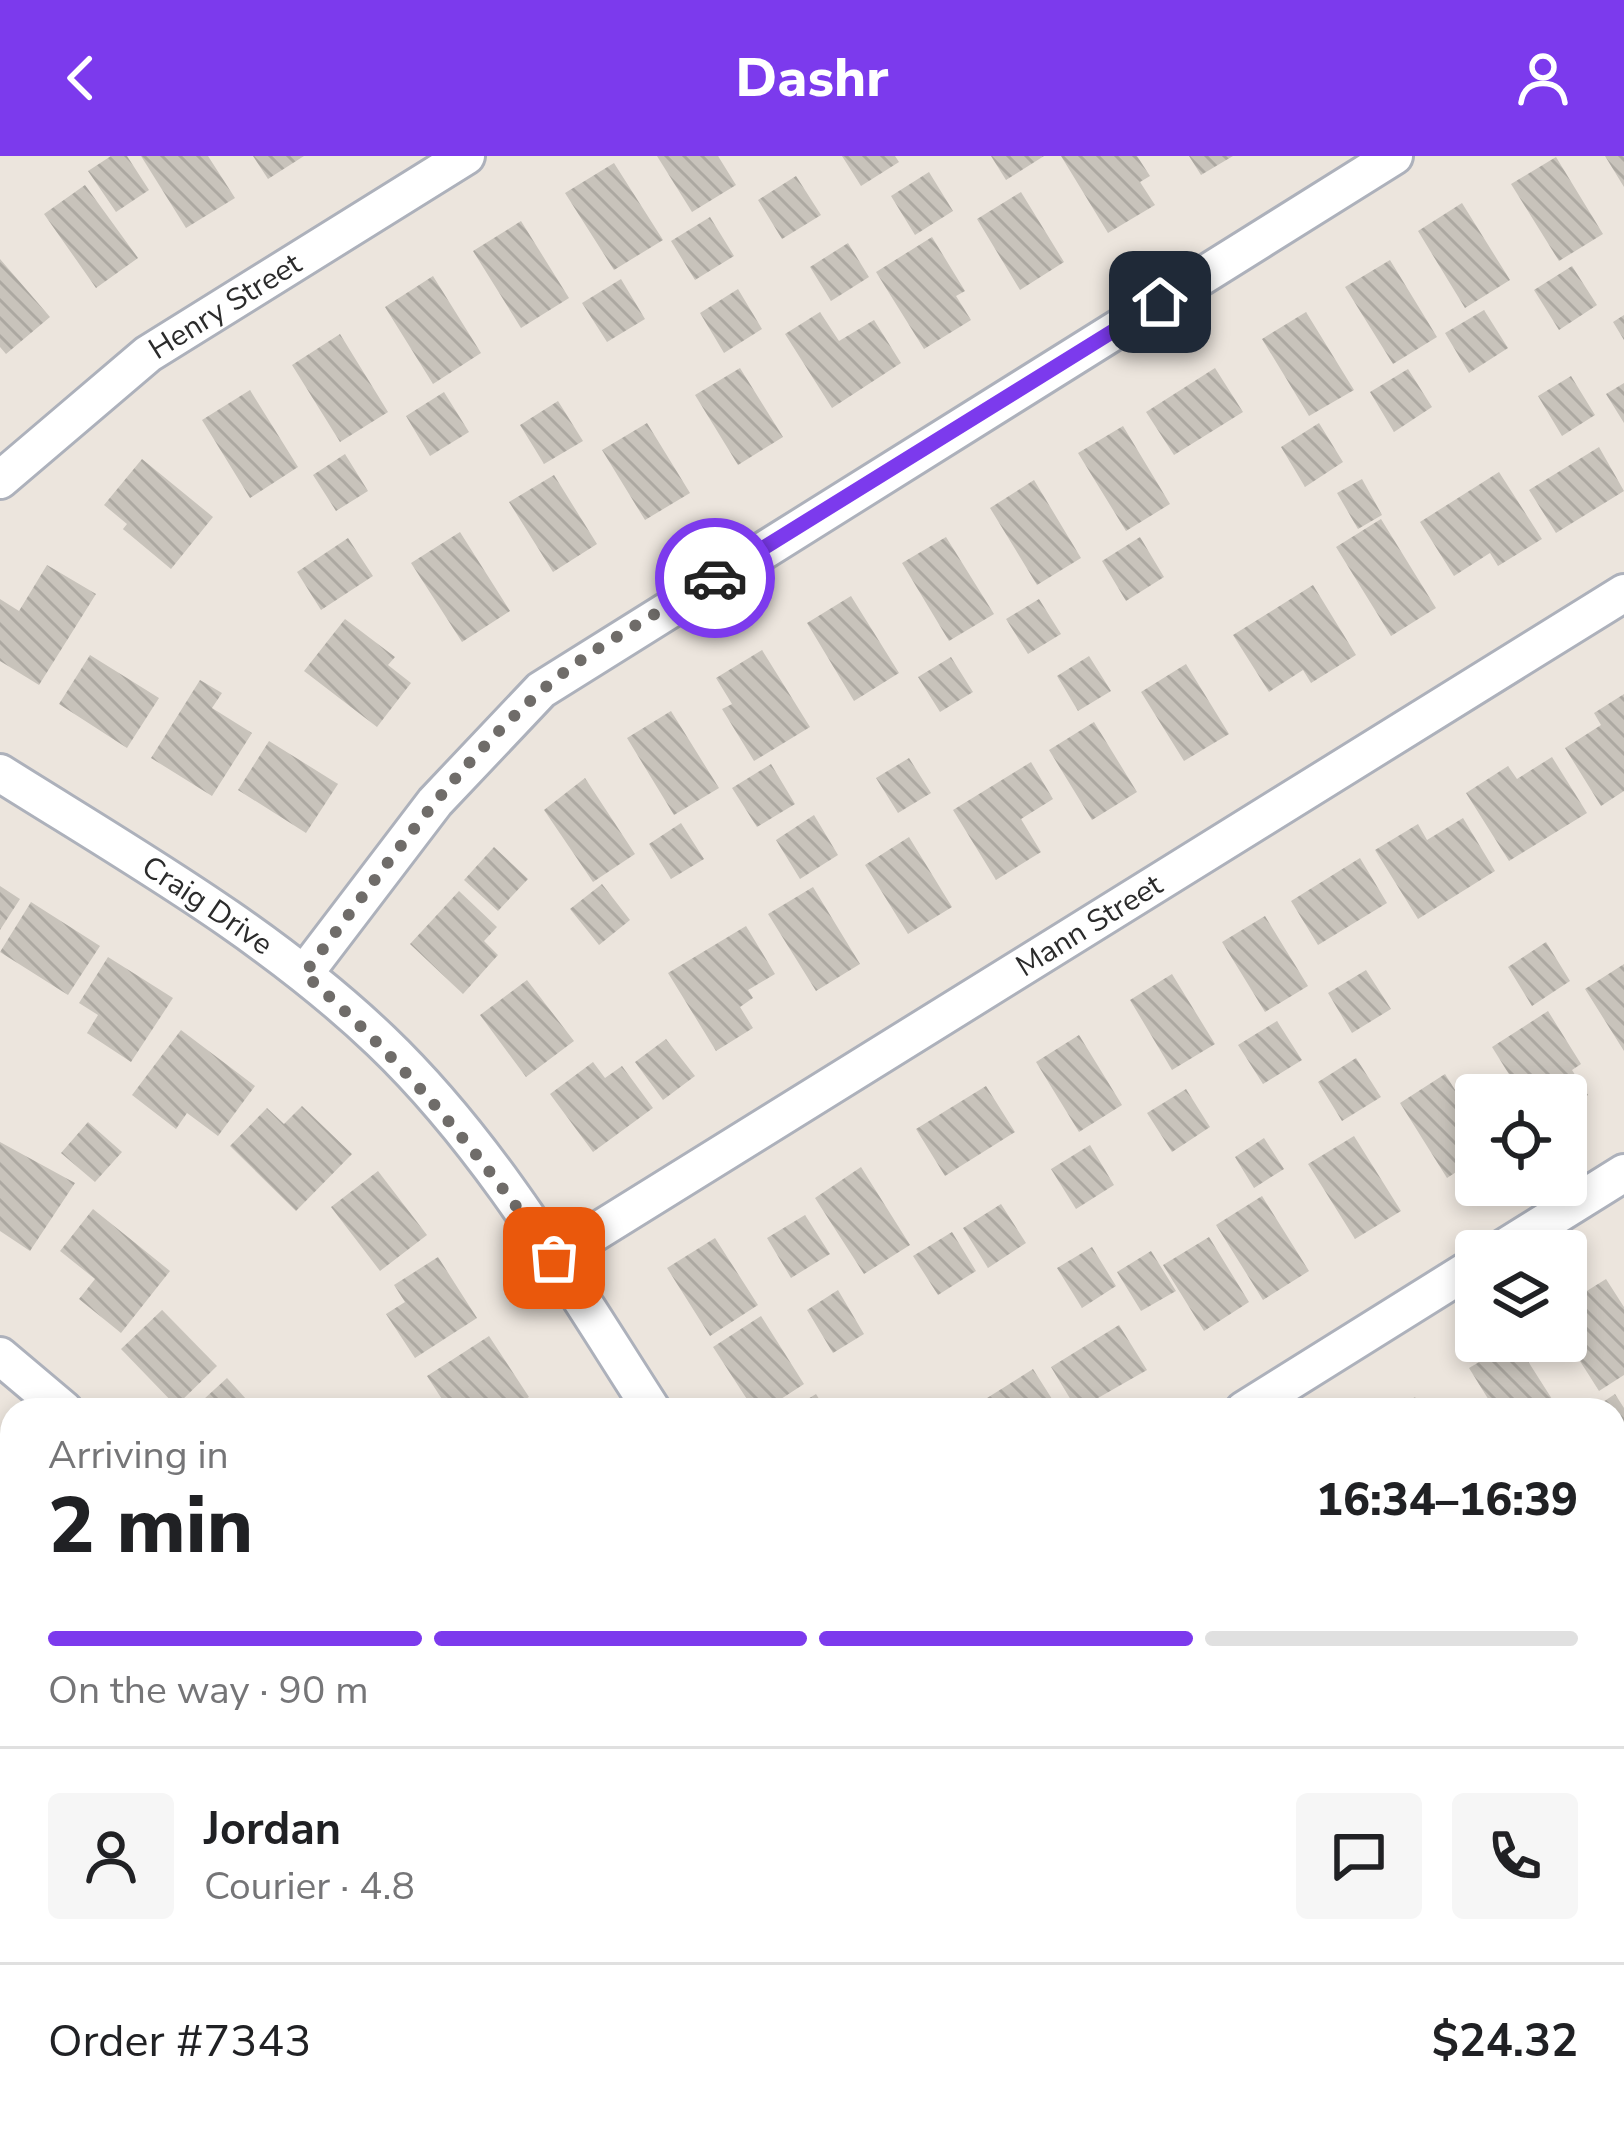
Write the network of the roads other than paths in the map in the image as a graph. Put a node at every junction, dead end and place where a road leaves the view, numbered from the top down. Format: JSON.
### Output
{"nodes":[{"id":1,"x":466,"y":156,"type":"edge"},
{"id":2,"x":1394,"y":156,"type":"edge"},
{"id":3,"x":0,"y":480,"type":"edge"},
{"id":4,"x":1624,"y":593,"type":"edge"},
{"id":5,"x":0,"y":773,"type":"edge"},
{"id":6,"x":304,"y":974,"type":"junction"},
{"id":7,"x":1624,"y":1173,"type":"edge"},
{"id":8,"x":1533,"y":1230,"type":"edge"},
{"id":9,"x":554,"y":1258,"type":"junction"},
{"id":10,"x":1455,"y":1278,"type":"edge"},
{"id":11,"x":0,"y":1356,"type":"edge"},
{"id":12,"x":50,"y":1398,"type":"edge"},
{"id":13,"x":644,"y":1398,"type":"edge"},
{"id":14,"x":1263,"y":1398,"type":"edge"}],
"edges":[{"from":1,"to":3,"type":"street","name":"Henry Street"},
{"from":2,"to":6,"type":"street"},
{"from":4,"to":9,"type":"street","name":"Mann Street"},
{"from":5,"to":6,"type":"street","name":"Craig Drive"},
{"from":6,"to":9,"type":"street","name":"Craig Drive"},
{"from":7,"to":8,"type":"street"},
{"from":9,"to":13,"type":"street","name":"Craig Drive"},
{"from":10,"to":14,"type":"street"},
{"from":11,"to":12,"type":"street"}]}
